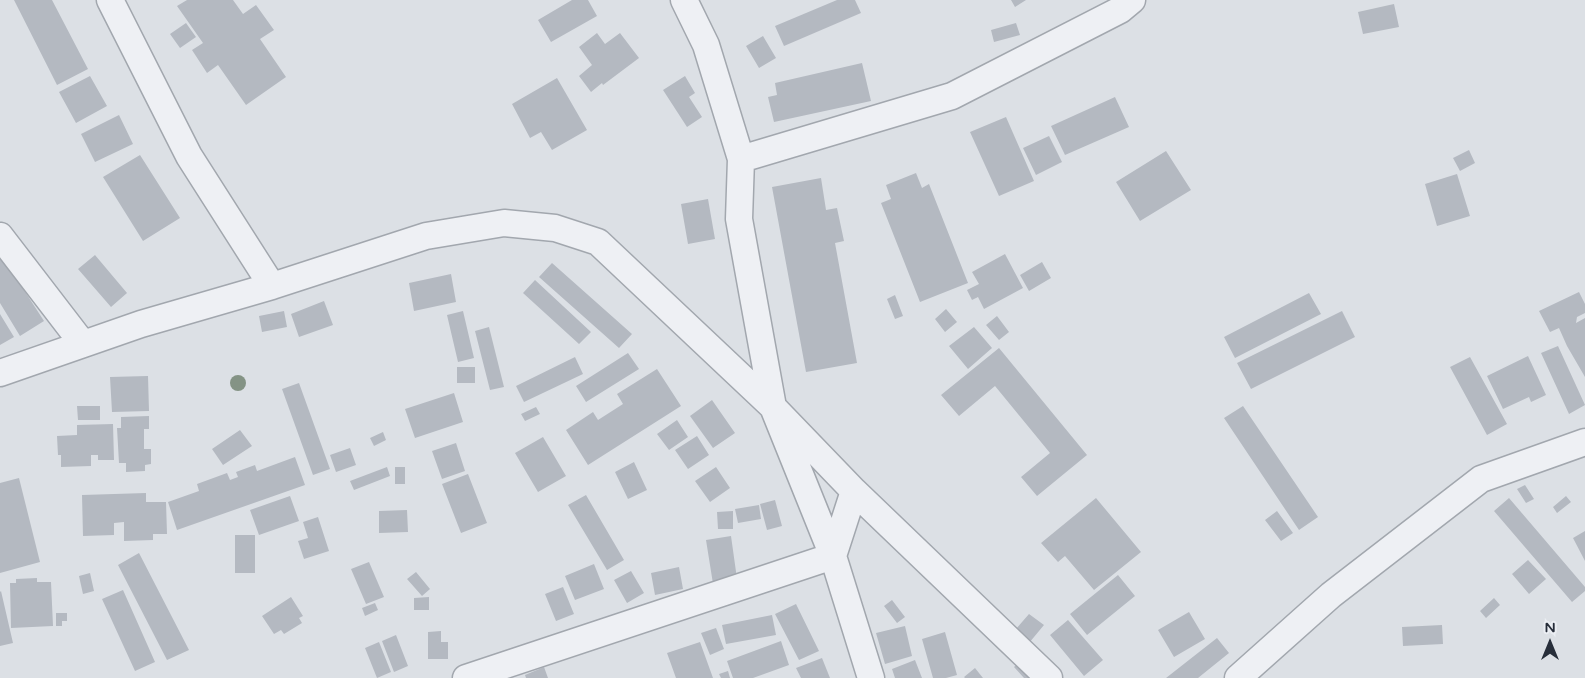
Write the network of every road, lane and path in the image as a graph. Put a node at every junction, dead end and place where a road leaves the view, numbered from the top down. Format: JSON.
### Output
{"nodes":[{"id":1,"x":110,"y":0,"type":"edge"},
{"id":2,"x":684,"y":0,"type":"edge"},
{"id":3,"x":1132,"y":0,"type":"edge"},
{"id":4,"x":741,"y":159,"type":"junction"},
{"id":5,"x":0,"y":236,"type":"edge"},
{"id":6,"x":272,"y":286,"type":"junction"},
{"id":7,"x":83,"y":344,"type":"junction"},
{"id":8,"x":0,"y":373,"type":"edge"},
{"id":9,"x":773,"y":407,"type":"junction"},
{"id":10,"x":1585,"y":442,"type":"edge"},
{"id":11,"x":854,"y":491,"type":"junction"},
{"id":12,"x":832,"y":556,"type":"junction"},
{"id":13,"x":466,"y":678,"type":"edge"},
{"id":14,"x":871,"y":678,"type":"edge"},
{"id":15,"x":1048,"y":678,"type":"edge"},
{"id":16,"x":1238,"y":678,"type":"edge"}],
"edges":[{"from":1,"to":6,"type":"street"},
{"from":2,"to":4,"type":"street"},
{"from":3,"to":4,"type":"street"},
{"from":4,"to":9,"type":"street"},
{"from":5,"to":7,"type":"street"},
{"from":6,"to":7,"type":"street"},
{"from":6,"to":9,"type":"street"},
{"from":7,"to":8,"type":"street"},
{"from":9,"to":11,"type":"street"},
{"from":9,"to":12,"type":"street"},
{"from":10,"to":16,"type":"street"},
{"from":11,"to":12,"type":"street"},
{"from":11,"to":15,"type":"street"},
{"from":12,"to":13,"type":"street"},
{"from":12,"to":14,"type":"street"}]}
